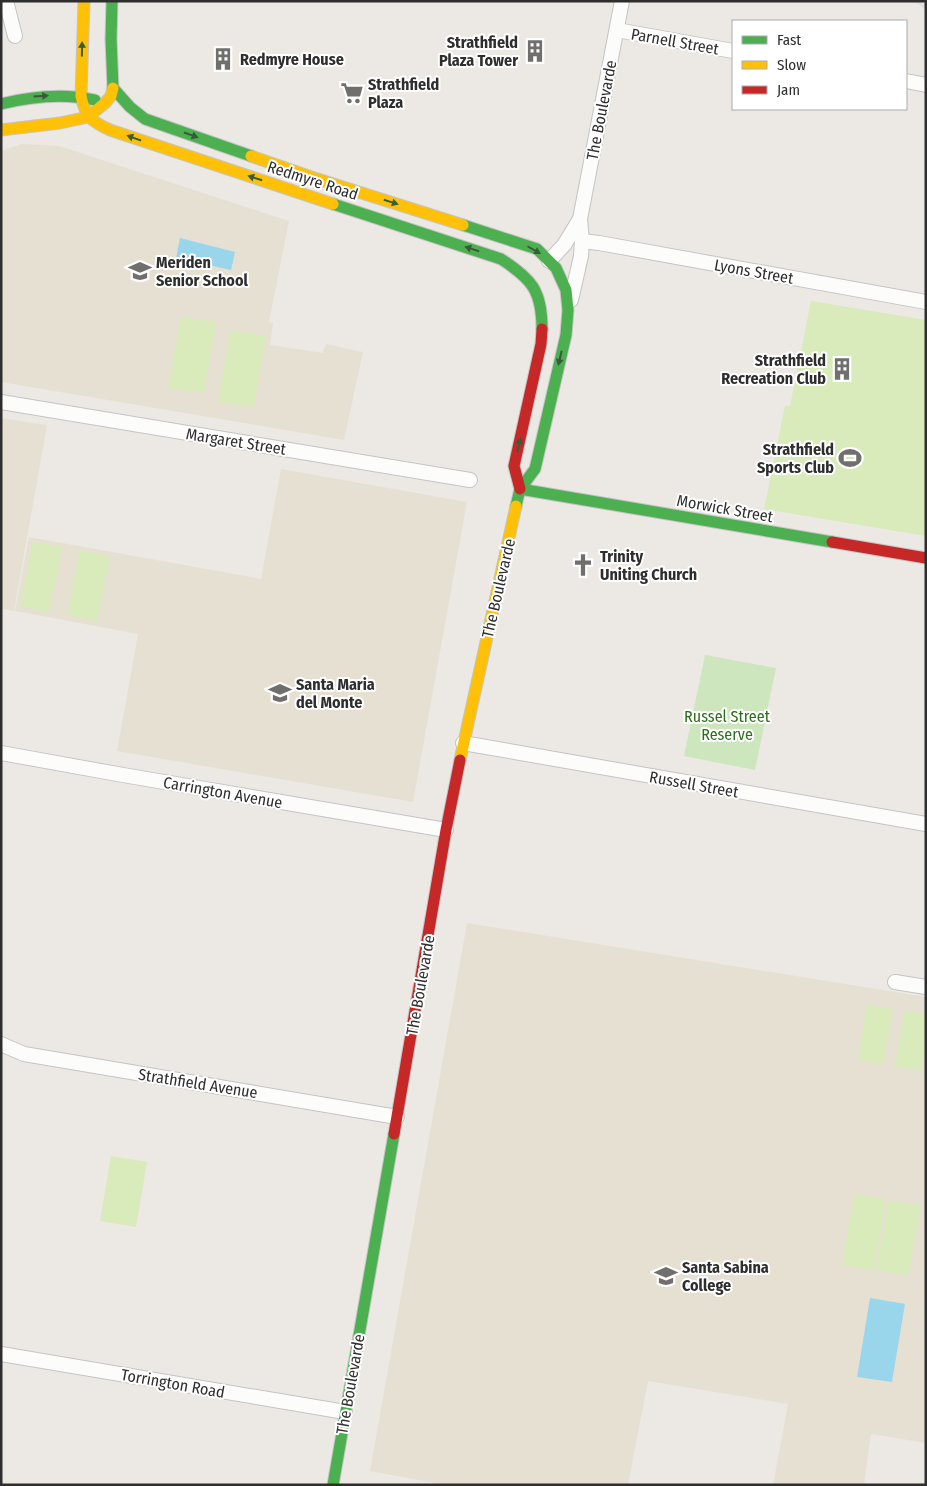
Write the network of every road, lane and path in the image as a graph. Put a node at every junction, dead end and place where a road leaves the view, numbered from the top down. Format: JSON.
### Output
{"nodes":[{"id":1,"x":6,"y":1,"type":"edge"},
{"id":2,"x":84,"y":1,"type":"edge"},
{"id":3,"x":112,"y":1,"type":"edge"},
{"id":4,"x":622,"y":1,"type":"edge"},
{"id":5,"x":617,"y":30,"type":"junction"},
{"id":6,"x":15,"y":36,"type":"dead end"},
{"id":7,"x":732,"y":51,"type":"edge"},
{"id":8,"x":907,"y":81,"type":"edge"},
{"id":9,"x":926,"y":85,"type":"edge"},
{"id":10,"x":113,"y":88,"type":"junction"},
{"id":11,"x":81,"y":96,"type":"junction"},
{"id":12,"x":106,"y":103,"type":"junction"},
{"id":13,"x":1,"y":104,"type":"edge"},
{"id":14,"x":88,"y":117,"type":"junction"},
{"id":15,"x":145,"y":118,"type":"junction"},
{"id":16,"x":60,"y":123,"type":"junction"},
{"id":17,"x":1,"y":130,"type":"edge"},
{"id":18,"x":110,"y":130,"type":"junction"},
{"id":19,"x":580,"y":219,"type":"junction"},
{"id":20,"x":582,"y":242,"type":"junction"},
{"id":21,"x":546,"y":265,"type":"junction"},
{"id":22,"x":545,"y":285,"type":"dead end"},
{"id":23,"x":539,"y":296,"type":"joint"},
{"id":24,"x":926,"y":302,"type":"edge"},
{"id":25,"x":568,"y":310,"type":"junction"},
{"id":26,"x":541,"y":344,"type":"junction"},
{"id":27,"x":1,"y":402,"type":"edge"},
{"id":28,"x":470,"y":480,"type":"dead end"},
{"id":29,"x":520,"y":489,"type":"junction"},
{"id":30,"x":926,"y":558,"type":"edge"},
{"id":31,"x":463,"y":743,"type":"junction"},
{"id":32,"x":1,"y":753,"type":"edge"},
{"id":33,"x":926,"y":824,"type":"edge"},
{"id":34,"x":446,"y":830,"type":"junction"},
{"id":35,"x":895,"y":982,"type":"dead end"},
{"id":36,"x":926,"y":987,"type":"edge"},
{"id":37,"x":1,"y":1044,"type":"edge"},
{"id":38,"x":397,"y":1117,"type":"junction"},
{"id":39,"x":1,"y":1354,"type":"edge"},
{"id":40,"x":345,"y":1412,"type":"junction"},
{"id":41,"x":333,"y":1485,"type":"edge"}],
"edges":[{"from":1,"to":6,"type":"street"},
{"from":11,"to":2,"type":"main road","one_way":true},
{"from":3,"to":10,"type":"main road"},
{"from":4,"to":5,"type":"street","name":"The Boulevarde"},
{"from":5,"to":7,"type":"street","name":"Parnell Street"},
{"from":5,"to":19,"type":"street","name":"The Boulevarde"},
{"from":8,"to":9,"type":"street"},
{"from":10,"to":12,"type":"main road"},
{"from":10,"to":15,"type":"main road"},
{"from":11,"to":12,"type":"main road","name":"Redmyre Road"},
{"from":13,"to":11,"type":"main road","name":"Redmyre Road","one_way":true},
{"from":11,"to":14,"type":"main road"},
{"from":12,"to":14,"type":"main road"},
{"from":12,"to":15,"type":"main road","name":"Redmyre Road"},
{"from":14,"to":16,"type":"main road"},
{"from":14,"to":18,"type":"main road","name":"Redmyre Road"},
{"from":15,"to":21,"type":"main road","name":"Redmyre Road","one_way":true},
{"from":16,"to":17,"type":"main road"},
{"from":16,"to":18,"type":"main road"},
{"from":23,"to":18,"type":"main road","name":"Redmyre Road","one_way":true},
{"from":19,"to":20,"type":"street","name":"The Boulevarde"},
{"from":19,"to":21,"type":"street","name":"The Boulevarde"},
{"from":20,"to":24,"type":"street","name":"Lyons Street"},
{"from":20,"to":25,"type":"street","name":"The Boulevarde"},
{"from":21,"to":25,"type":"main road","name":"The Boulevarde"},
{"from":22,"to":26,"type":"main road"},
{"from":23,"to":26,"type":"main road","name":"The Boulevarde"},
{"from":25,"to":29,"type":"main road","name":"The Boulevarde","one_way":true},
{"from":29,"to":26,"type":"main road","name":"The Boulevarde","one_way":true},
{"from":27,"to":28,"type":"street","name":"Margaret Street"},
{"from":29,"to":30,"type":"main road","name":"Morwick Street"},
{"from":29,"to":31,"type":"main road","name":"The Boulevarde"},
{"from":31,"to":33,"type":"street","name":"Russell Street"},
{"from":31,"to":34,"type":"main road","name":"The Boulevarde"},
{"from":32,"to":34,"type":"street","name":"Carrington Avenue"},
{"from":34,"to":38,"type":"main road","name":"The Boulevarde"},
{"from":35,"to":36,"type":"street"},
{"from":37,"to":38,"type":"street","name":"Strathfield Avenue"},
{"from":38,"to":40,"type":"main road","name":"The Boulevarde"},
{"from":39,"to":40,"type":"street","name":"Torrington Road"},
{"from":40,"to":41,"type":"main road","name":"The Boulevarde"}]}
